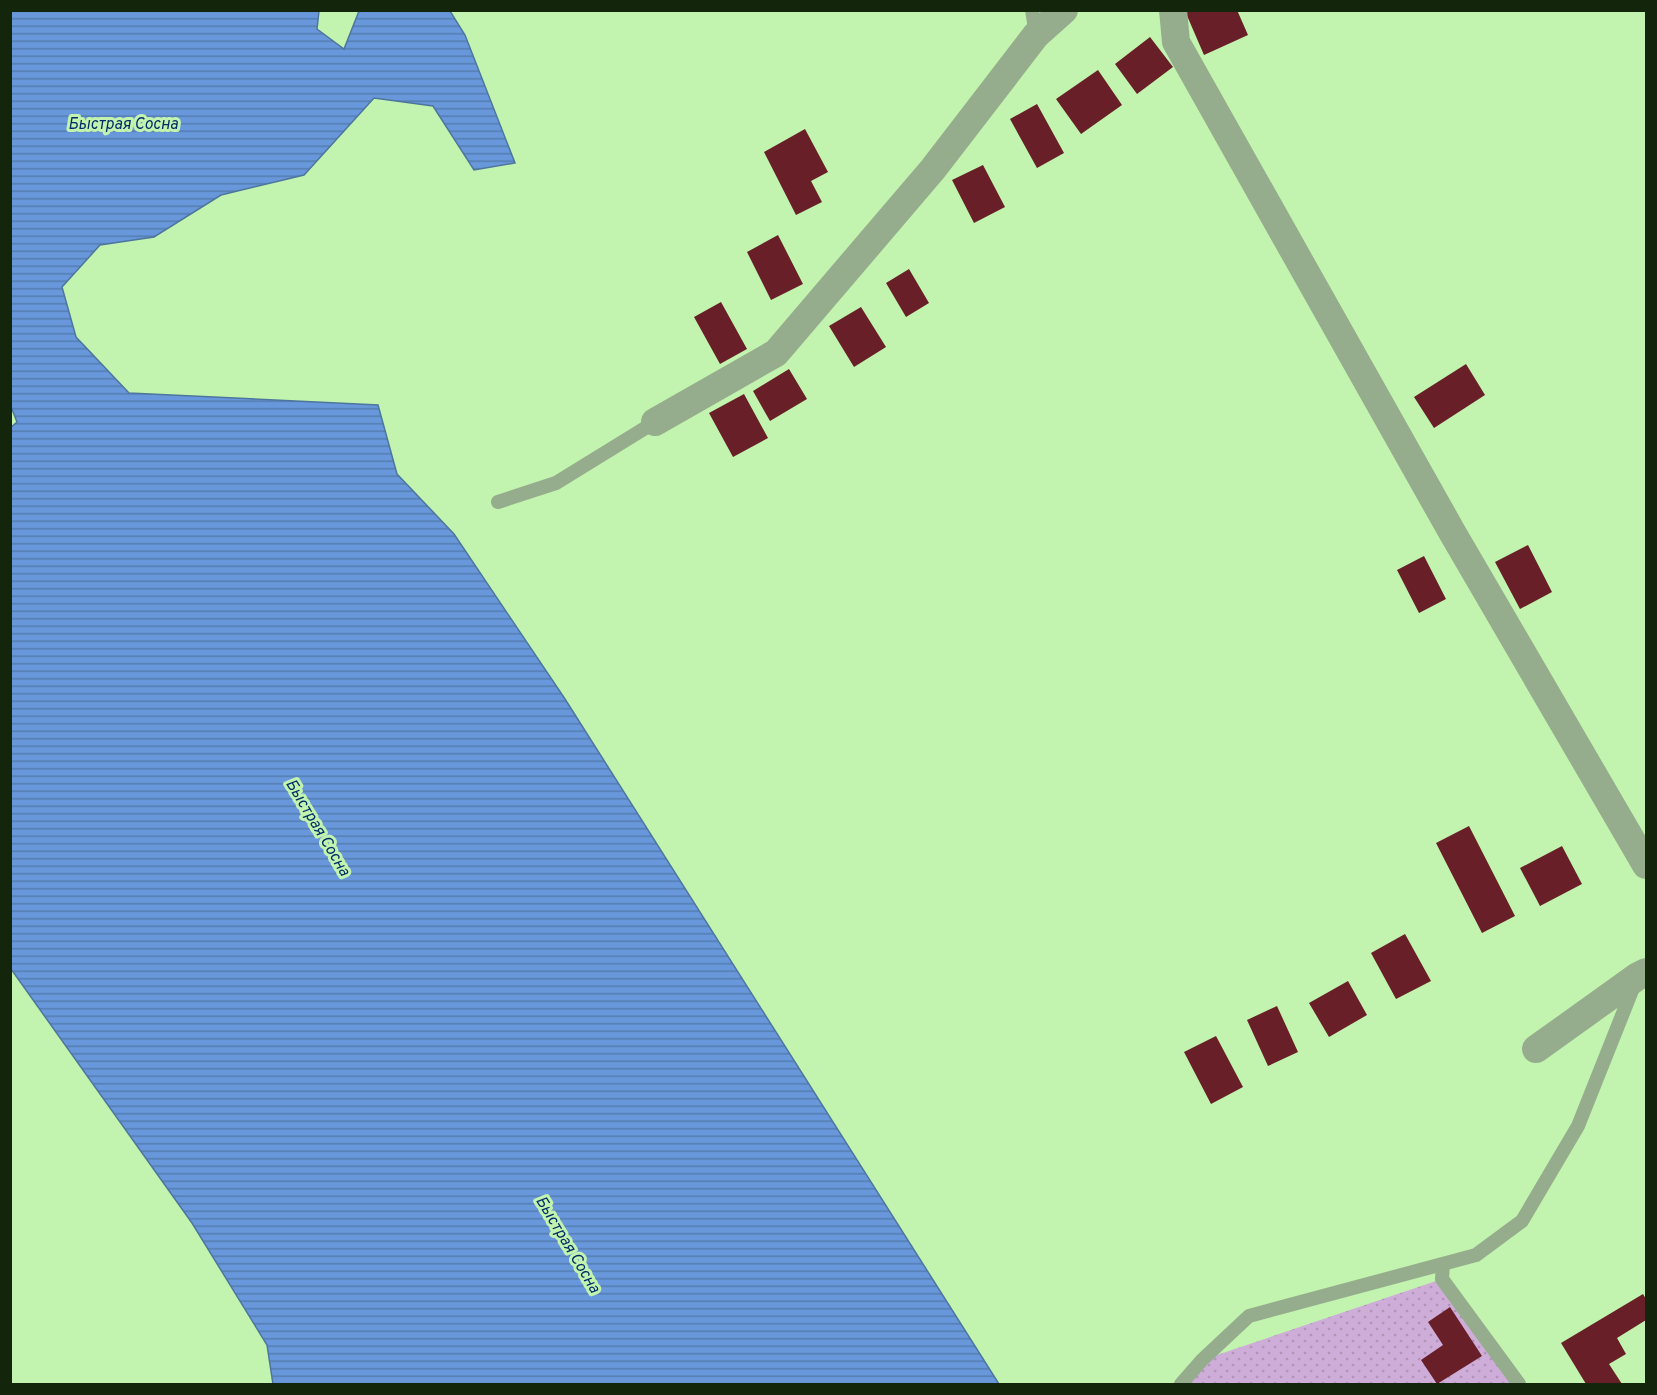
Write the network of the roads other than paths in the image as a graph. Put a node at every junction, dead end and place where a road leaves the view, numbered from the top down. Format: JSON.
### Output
{"nodes":[{"id":1,"x":1064,"y":10,"type":"edge"},
{"id":2,"x":1173,"y":10,"type":"edge"},
{"id":3,"x":1034,"y":23,"type":"edge"},
{"id":4,"x":655,"y":422,"type":"joint"},
{"id":5,"x":498,"y":502,"type":"dead end"},
{"id":6,"x":1647,"y":865,"type":"edge"},
{"id":7,"x":1647,"y":949,"type":"edge"},
{"id":8,"x":1642,"y":974,"type":"edge"},
{"id":9,"x":1536,"y":1050,"type":"dead end"},
{"id":10,"x":1443,"y":1264,"type":"junction"},
{"id":11,"x":1181,"y":1384,"type":"edge"},
{"id":12,"x":1519,"y":1384,"type":"edge"}],
"edges":[{"from":1,"to":3,"type":"street"},
{"from":2,"to":6,"type":"street"},
{"from":3,"to":4,"type":"street"},
{"from":4,"to":5,"type":"lane"},
{"from":7,"to":8,"type":"street"},
{"from":8,"to":9,"type":"street"},
{"from":8,"to":10,"type":"lane"},
{"from":10,"to":11,"type":"lane"},
{"from":10,"to":12,"type":"lane"}]}
